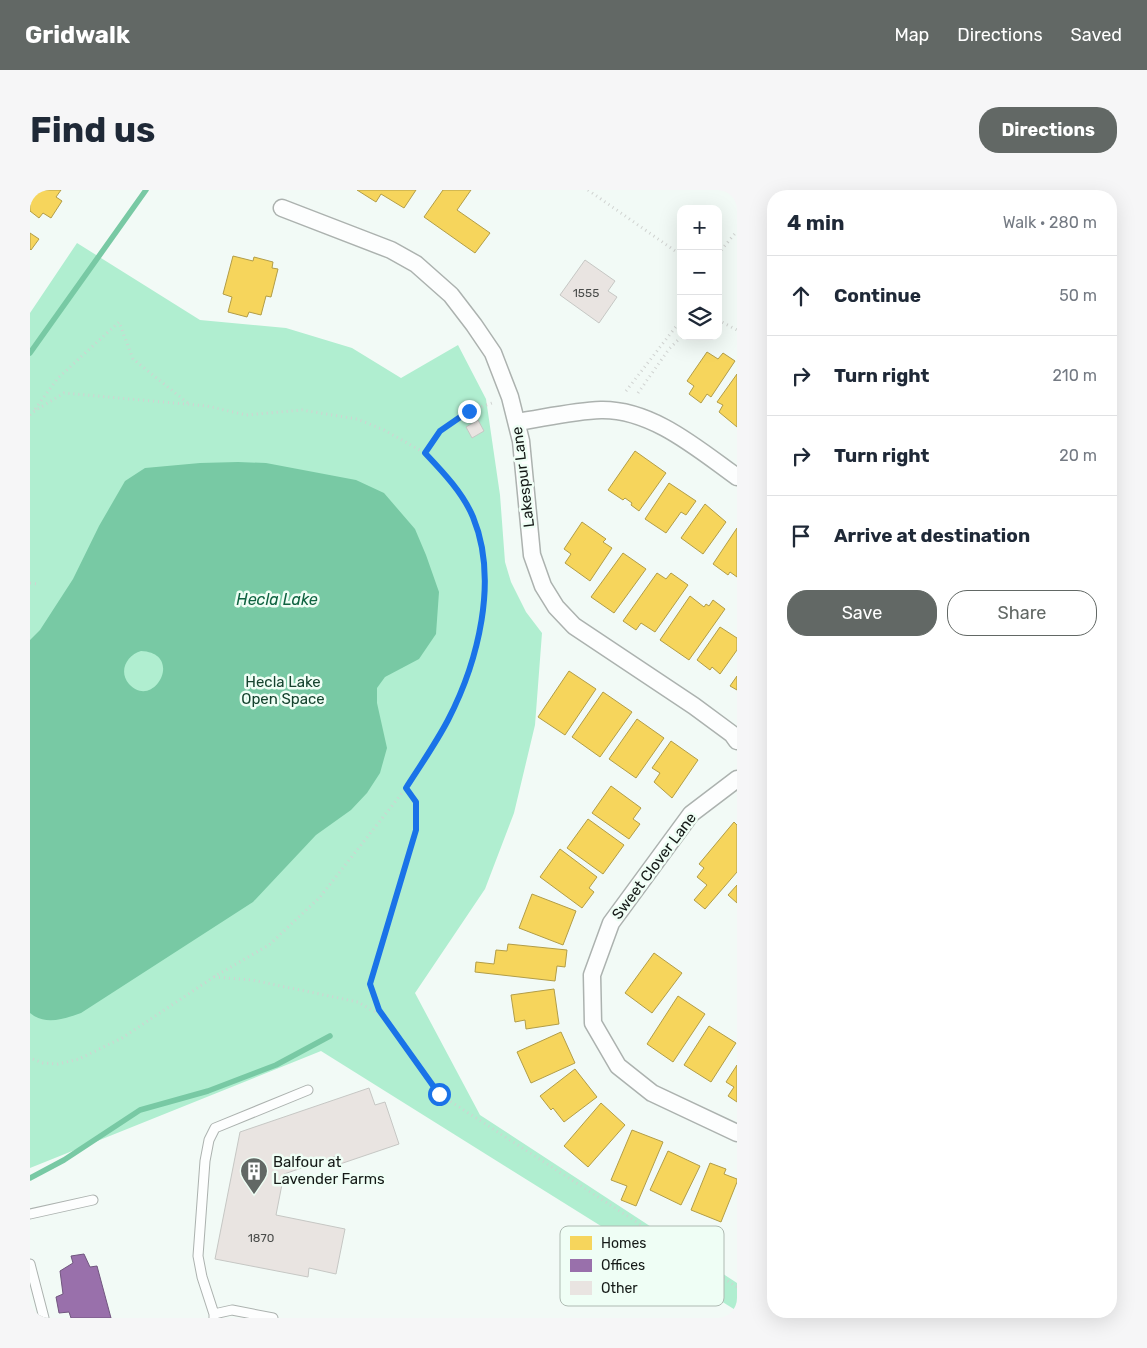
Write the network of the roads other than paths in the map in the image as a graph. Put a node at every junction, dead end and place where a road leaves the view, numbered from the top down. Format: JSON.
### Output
{"nodes":[{"id":1,"x":282,"y":208,"type":"dead end"},
{"id":2,"x":517,"y":422,"type":"junction"},
{"id":3,"x":737,"y":477,"type":"edge"},
{"id":4,"x":737,"y":741,"type":"edge"},
{"id":5,"x":737,"y":779,"type":"edge"},
{"id":6,"x":308,"y":1090,"type":"dead end"},
{"id":7,"x":737,"y":1133,"type":"edge"},
{"id":8,"x":93,"y":1200,"type":"dead end"},
{"id":9,"x":30,"y":1214,"type":"edge"},
{"id":10,"x":31,"y":1270,"type":"edge"},
{"id":11,"x":214,"y":1316,"type":"edge"},
{"id":12,"x":44,"y":1318,"type":"edge"},
{"id":13,"x":273,"y":1318,"type":"edge"}],
"edges":[{"from":1,"to":2,"type":"street","name":"Lakespur Lane"},
{"from":2,"to":3,"type":"street"},
{"from":2,"to":4,"type":"street","name":"Lakespur Lane"},
{"from":5,"to":7,"type":"street","name":"Sweet Clover Lane"},
{"from":6,"to":11,"type":"lane"},
{"from":8,"to":9,"type":"lane"},
{"from":10,"to":12,"type":"lane"},
{"from":11,"to":13,"type":"lane"}]}
